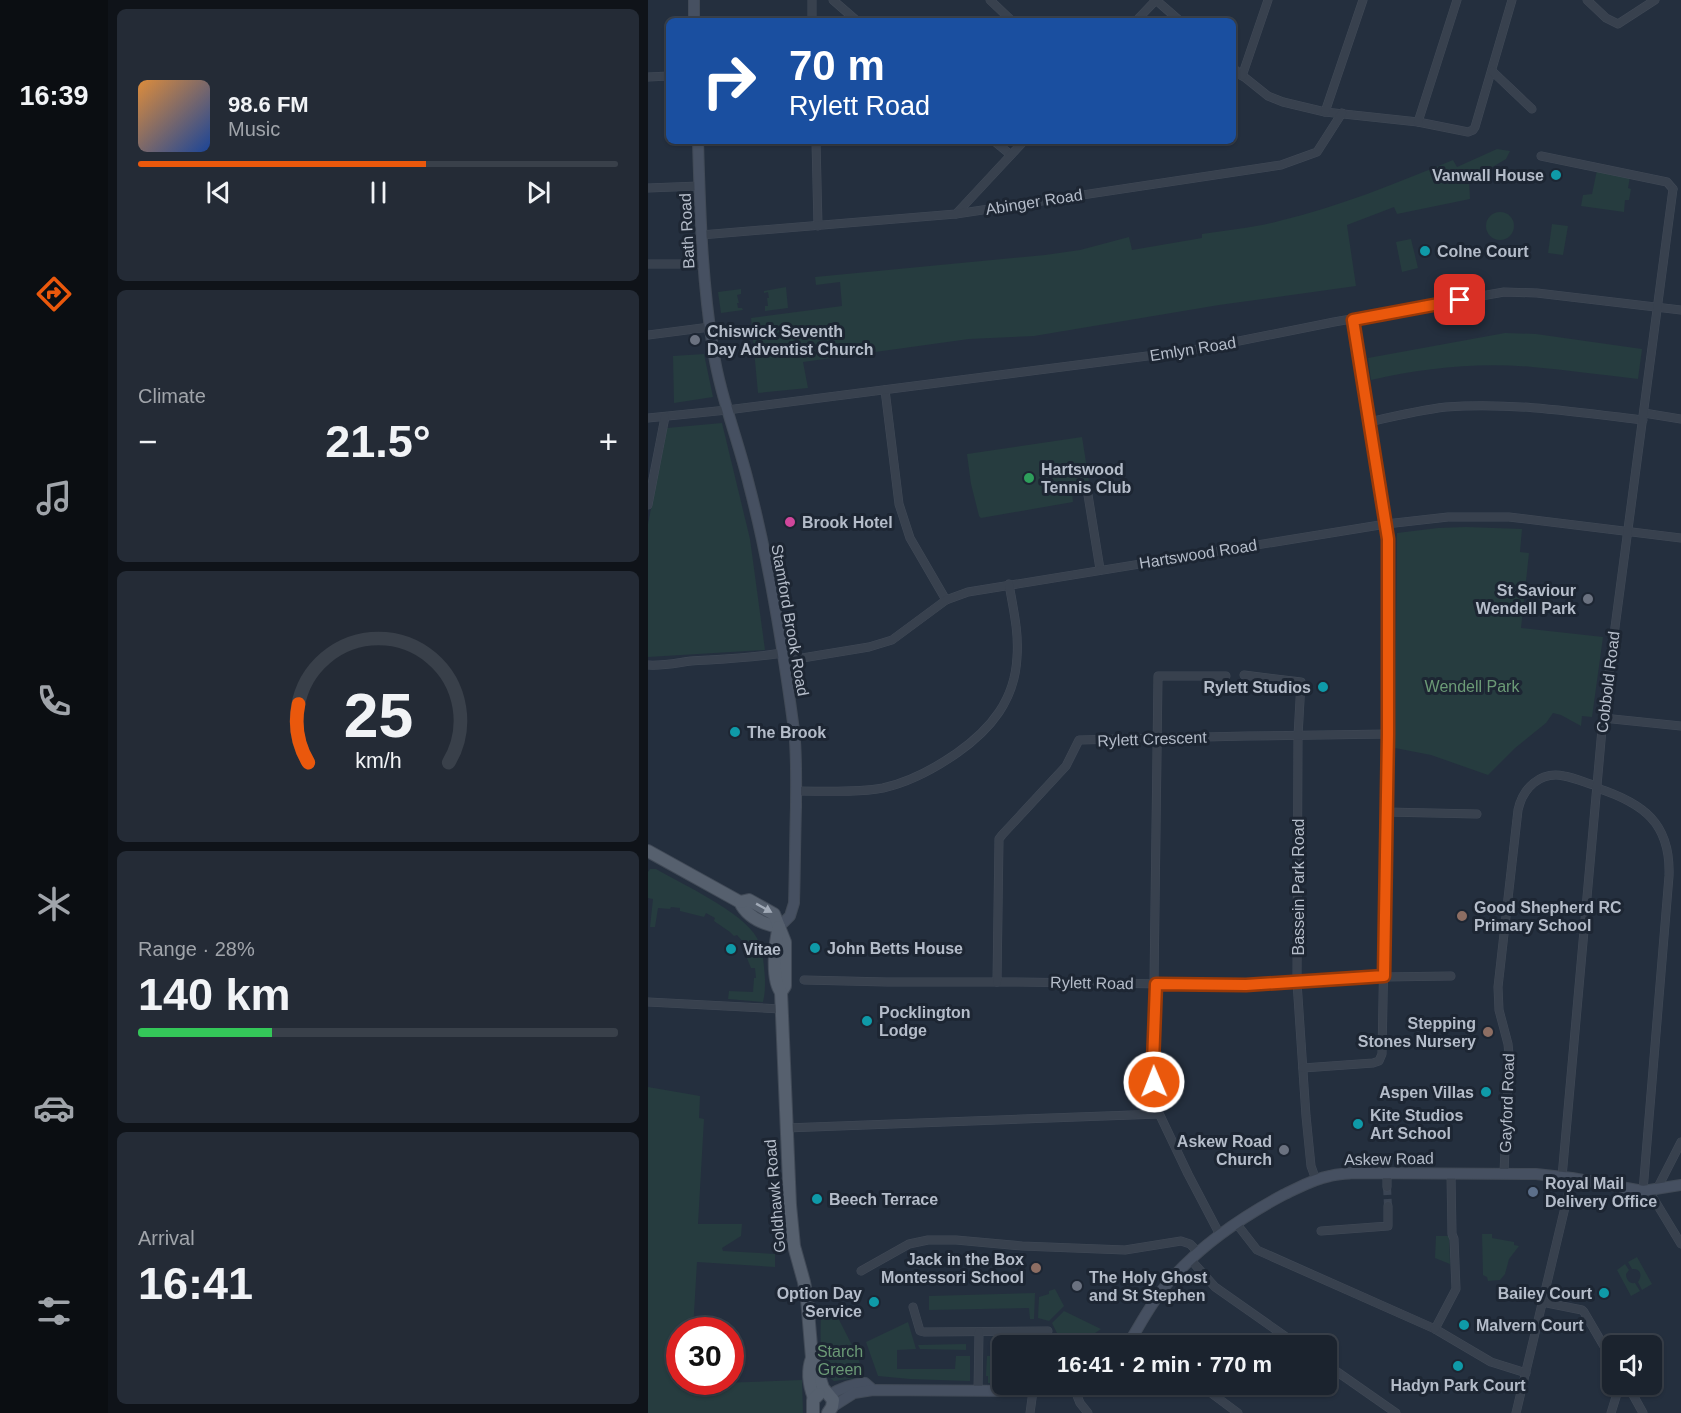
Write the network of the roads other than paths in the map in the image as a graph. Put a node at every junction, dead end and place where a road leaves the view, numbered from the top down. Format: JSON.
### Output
{"nodes":[{"id":1,"x":694,"y":0,"type":"edge"},
{"id":2,"x":812,"y":0,"type":"edge"},
{"id":3,"x":833,"y":0,"type":"edge"},
{"id":4,"x":990,"y":0,"type":"edge"},
{"id":5,"x":1156,"y":0,"type":"edge"},
{"id":6,"x":1268,"y":0,"type":"edge"},
{"id":7,"x":1363,"y":0,"type":"edge"},
{"id":8,"x":1457,"y":0,"type":"edge"},
{"id":9,"x":1512,"y":0,"type":"edge"},
{"id":10,"x":1587,"y":0,"type":"edge"},
{"id":11,"x":1655,"y":0,"type":"edge"},
{"id":12,"x":694,"y":18,"type":"edge"},
{"id":13,"x":812,"y":18,"type":"edge"},
{"id":14,"x":854,"y":18,"type":"edge"},
{"id":15,"x":1009,"y":18,"type":"edge"},
{"id":16,"x":1139,"y":18,"type":"edge"},
{"id":17,"x":1176,"y":18,"type":"edge"},
{"id":18,"x":1236,"y":71,"type":"edge"},
{"id":19,"x":1491,"y":71,"type":"junction"},
{"id":20,"x":648,"y":76,"type":"edge"},
{"id":21,"x":666,"y":76,"type":"edge"},
{"id":22,"x":1242,"y":76,"type":"junction"},
{"id":23,"x":1532,"y":109,"type":"dead end"},
{"id":24,"x":1325,"y":112,"type":"junction"},
{"id":25,"x":1342,"y":113,"type":"junction"},
{"id":26,"x":1418,"y":122,"type":"junction"},
{"id":27,"x":698,"y":144,"type":"edge"},
{"id":28,"x":816,"y":144,"type":"edge"},
{"id":29,"x":998,"y":144,"type":"edge"},
{"id":30,"x":1021,"y":144,"type":"edge"},
{"id":31,"x":1011,"y":155,"type":"junction"},
{"id":32,"x":1541,"y":156,"type":"dead end"},
{"id":33,"x":699,"y":186,"type":"junction"},
{"id":34,"x":648,"y":188,"type":"edge"},
{"id":35,"x":1677,"y":188,"type":"edge"},
{"id":36,"x":956,"y":214,"type":"junction"},
{"id":37,"x":818,"y":226,"type":"junction"},
{"id":38,"x":701,"y":235,"type":"junction"},
{"id":39,"x":648,"y":264,"type":"edge"},
{"id":40,"x":704,"y":264,"type":"junction"},
{"id":41,"x":1658,"y":308,"type":"junction"},
{"id":42,"x":1681,"y":310,"type":"edge"},
{"id":43,"x":1353,"y":320,"type":"junction"},
{"id":44,"x":709,"y":323,"type":"junction"},
{"id":45,"x":648,"y":335,"type":"edge"},
{"id":46,"x":885,"y":390,"type":"junction"},
{"id":47,"x":726,"y":410,"type":"junction"},
{"id":48,"x":665,"y":417,"type":"junction"},
{"id":49,"x":1643,"y":417,"type":"junction"},
{"id":50,"x":648,"y":418,"type":"edge"},
{"id":51,"x":1681,"y":419,"type":"edge"},
{"id":52,"x":1369,"y":422,"type":"junction"},
{"id":53,"x":1088,"y":495,"type":"dead end"},
{"id":54,"x":648,"y":505,"type":"edge"},
{"id":55,"x":1386,"y":524,"type":"junction"},
{"id":56,"x":1628,"y":532,"type":"junction"},
{"id":57,"x":1681,"y":538,"type":"edge"},
{"id":58,"x":1100,"y":570,"type":"junction"},
{"id":59,"x":1009,"y":584,"type":"junction"},
{"id":60,"x":946,"y":600,"type":"junction"},
{"id":61,"x":783,"y":657,"type":"junction"},
{"id":62,"x":648,"y":665,"type":"edge"},
{"id":63,"x":1244,"y":675,"type":"dead end"},
{"id":64,"x":1226,"y":676,"type":"dead end"},
{"id":65,"x":1603,"y":718,"type":"junction"},
{"id":66,"x":1681,"y":726,"type":"edge"},
{"id":67,"x":1388,"y":734,"type":"junction"},
{"id":68,"x":1298,"y":736,"type":"junction"},
{"id":69,"x":1158,"y":739,"type":"junction"},
{"id":70,"x":1597,"y":787,"type":"junction"},
{"id":71,"x":796,"y":791,"type":"junction"},
{"id":72,"x":1386,"y":812,"type":"junction"},
{"id":73,"x":1477,"y":814,"type":"dead end"},
{"id":74,"x":648,"y":852,"type":"edge"},
{"id":75,"x":779,"y":927,"type":"junction"},
{"id":76,"x":1384,"y":976,"type":"junction"},
{"id":77,"x":1451,"y":976,"type":"dead end"},
{"id":78,"x":804,"y":980,"type":"dead end"},
{"id":79,"x":998,"y":982,"type":"junction"},
{"id":80,"x":1297,"y":982,"type":"junction"},
{"id":81,"x":1155,"y":984,"type":"junction"},
{"id":82,"x":648,"y":1002,"type":"edge"},
{"id":83,"x":782,"y":1009,"type":"junction"},
{"id":84,"x":1303,"y":1068,"type":"junction"},
{"id":85,"x":1159,"y":1114,"type":"junction"},
{"id":86,"x":786,"y":1128,"type":"junction"},
{"id":87,"x":1681,"y":1142,"type":"edge"},
{"id":88,"x":1387,"y":1173,"type":"junction"},
{"id":89,"x":1504,"y":1173,"type":"junction"},
{"id":90,"x":1451,"y":1174,"type":"junction"},
{"id":91,"x":1567,"y":1177,"type":"junction"},
{"id":92,"x":1316,"y":1180,"type":"junction"},
{"id":93,"x":1681,"y":1185,"type":"edge"},
{"id":94,"x":1388,"y":1186,"type":"tunnel mouth"},
{"id":95,"x":1650,"y":1190,"type":"junction"},
{"id":96,"x":1388,"y":1206,"type":"tunnel mouth"},
{"id":97,"x":1236,"y":1223,"type":"junction"},
{"id":98,"x":1321,"y":1231,"type":"dead end"},
{"id":99,"x":1220,"y":1234,"type":"junction"},
{"id":100,"x":1681,"y":1244,"type":"edge"},
{"id":101,"x":1194,"y":1256,"type":"junction"},
{"id":102,"x":861,"y":1271,"type":"dead end"},
{"id":103,"x":1542,"y":1302,"type":"junction"},
{"id":104,"x":913,"y":1307,"type":"dead end"},
{"id":105,"x":1435,"y":1329,"type":"junction"},
{"id":106,"x":1048,"y":1331,"type":"dead end"},
{"id":107,"x":979,"y":1332,"type":"junction"},
{"id":108,"x":1134,"y":1335,"type":"edge"},
{"id":109,"x":1283,"y":1335,"type":"edge"},
{"id":110,"x":1602,"y":1343,"type":"edge"},
{"id":111,"x":1526,"y":1372,"type":"junction"},
{"id":112,"x":1337,"y":1373,"type":"edge"},
{"id":113,"x":978,"y":1390,"type":"junction"},
{"id":114,"x":992,"y":1390,"type":"edge"},
{"id":115,"x":1032,"y":1395,"type":"edge"},
{"id":116,"x":1080,"y":1395,"type":"edge"},
{"id":117,"x":1213,"y":1395,"type":"edge"},
{"id":118,"x":1617,"y":1395,"type":"edge"},
{"id":119,"x":1633,"y":1395,"type":"edge"},
{"id":120,"x":823,"y":1407,"type":"edge"},
{"id":121,"x":1030,"y":1413,"type":"edge"},
{"id":122,"x":1088,"y":1413,"type":"edge"},
{"id":123,"x":1238,"y":1413,"type":"edge"},
{"id":124,"x":1396,"y":1413,"type":"edge"},
{"id":125,"x":1516,"y":1413,"type":"edge"},
{"id":126,"x":1611,"y":1413,"type":"edge"},
{"id":127,"x":1643,"y":1413,"type":"edge"}],
"edges":[{"from":1,"to":12,"type":"main road"},
{"from":2,"to":13,"type":"street"},
{"from":3,"to":14,"type":"street"},
{"from":4,"to":15,"type":"street"},
{"from":5,"to":16,"type":"street"},
{"from":5,"to":17,"type":"street"},
{"from":6,"to":22,"type":"street"},
{"from":7,"to":24,"type":"street"},
{"from":8,"to":26,"type":"street"},
{"from":9,"to":19,"type":"street"},
{"from":10,"to":11,"type":"street"},
{"from":18,"to":22,"type":"street"},
{"from":19,"to":23,"type":"street"},
{"from":19,"to":26,"type":"street"},
{"from":20,"to":21,"type":"street"},
{"from":22,"to":24,"type":"street"},
{"from":24,"to":25,"type":"street"},
{"from":25,"to":26,"type":"street"},
{"from":25,"to":36,"type":"street","name":"Abinger Road"},
{"from":27,"to":33,"type":"main road","name":"Bath Road"},
{"from":28,"to":37,"type":"street"},
{"from":29,"to":31,"type":"street"},
{"from":30,"to":31,"type":"street"},
{"from":31,"to":36,"type":"street"},
{"from":32,"to":35,"type":"street"},
{"from":33,"to":34,"type":"street"},
{"from":33,"to":38,"type":"main road","name":"Bath Road"},
{"from":35,"to":41,"type":"street","name":"Cobbold Road"},
{"from":36,"to":37,"type":"street","name":"Abinger Road"},
{"from":37,"to":38,"type":"street","name":"Abinger Road"},
{"from":38,"to":40,"type":"main road","name":"Bath Road"},
{"from":39,"to":40,"type":"street"},
{"from":40,"to":44,"type":"main road","name":"Bath Road"},
{"from":41,"to":42,"type":"street","name":"Emlyn Road"},
{"from":41,"to":43,"type":"street","name":"Emlyn Road"},
{"from":41,"to":49,"type":"street","name":"Cobbold Road"},
{"from":43,"to":46,"type":"street","name":"Emlyn Road"},
{"from":43,"to":52,"type":"street"},
{"from":44,"to":45,"type":"street"},
{"from":44,"to":47,"type":"main road","name":"Stamford Brook Road"},
{"from":46,"to":47,"type":"street","name":"Emlyn Road"},
{"from":46,"to":60,"type":"street"},
{"from":47,"to":48,"type":"street","name":"Emlyn Road"},
{"from":47,"to":61,"type":"main road","name":"Stamford Brook Road"},
{"from":48,"to":50,"type":"street","name":"Emlyn Road"},
{"from":48,"to":54,"type":"street"},
{"from":49,"to":51,"type":"street"},
{"from":49,"to":52,"type":"street"},
{"from":49,"to":56,"type":"street","name":"Cobbold Road"},
{"from":52,"to":55,"type":"street"},
{"from":53,"to":58,"type":"street"},
{"from":55,"to":56,"type":"street","name":"Hartswood Road"},
{"from":55,"to":58,"type":"street","name":"Hartswood Road"},
{"from":55,"to":67,"type":"street"},
{"from":56,"to":57,"type":"street","name":"Hartswood Road"},
{"from":56,"to":65,"type":"street","name":"Cobbold Road"},
{"from":58,"to":59,"type":"street","name":"Hartswood Road"},
{"from":59,"to":60,"type":"street","name":"Hartswood Road"},
{"from":59,"to":71,"type":"street"},
{"from":60,"to":61,"type":"street","name":"Hartswood Road"},
{"from":61,"to":62,"type":"street","name":"Hartswood Road"},
{"from":61,"to":71,"type":"main road","name":"Stamford Brook Road"},
{"from":63,"to":68,"type":"street","name":"Bassein Park Road"},
{"from":64,"to":69,"type":"street"},
{"from":65,"to":66,"type":"street"},
{"from":65,"to":70,"type":"street","name":"Cobbold Road"},
{"from":67,"to":68,"type":"street","name":"Rylett Crescent"},
{"from":67,"to":72,"type":"street"},
{"from":68,"to":69,"type":"street","name":"Rylett Crescent"},
{"from":68,"to":80,"type":"street","name":"Bassein Park Road"},
{"from":69,"to":79,"type":"street","name":"Rylett Crescent"},
{"from":69,"to":81,"type":"street"},
{"from":70,"to":89,"type":"street","name":"Gayford Road"},
{"from":70,"to":91,"type":"street","name":"Cobbold Road"},
{"from":70,"to":95,"type":"street","name":"Gayford Road"},
{"from":71,"to":75,"type":"main road","name":"Stamford Brook Road"},
{"from":72,"to":73,"type":"street"},
{"from":72,"to":76,"type":"street"},
{"from":74,"to":75,"type":"main road"},
{"from":75,"to":83,"type":"main road","name":"Goldhawk Road"},
{"from":76,"to":77,"type":"street","name":"Rylett Road"},
{"from":76,"to":80,"type":"street","name":"Rylett Road"},
{"from":76,"to":84,"type":"street"},
{"from":78,"to":79,"type":"street","name":"Rylett Road"},
{"from":79,"to":81,"type":"street","name":"Rylett Road"},
{"from":80,"to":81,"type":"street","name":"Rylett Road"},
{"from":80,"to":84,"type":"street","name":"Bassein Park Road"},
{"from":81,"to":85,"type":"street"},
{"from":82,"to":83,"type":"street"},
{"from":83,"to":86,"type":"main road","name":"Goldhawk Road"},
{"from":84,"to":92,"type":"street","name":"Bassein Park Road"},
{"from":85,"to":86,"type":"street"},
{"from":85,"to":99,"type":"street"},
{"from":86,"to":120,"type":"main road","name":"Goldhawk Road"},
{"from":87,"to":95,"type":"street"},
{"from":88,"to":90,"type":"main road","name":"Askew Road"},
{"from":88,"to":92,"type":"main road","name":"Askew Road"},
{"from":88,"to":94,"type":"street"},
{"from":89,"to":90,"type":"main road","name":"Askew Road"},
{"from":89,"to":91,"type":"main road","name":"Askew Road"},
{"from":90,"to":105,"type":"street"},
{"from":91,"to":95,"type":"main road","name":"Askew Road"},
{"from":91,"to":103,"type":"street","name":"Cobbold Road"},
{"from":92,"to":97,"type":"main road","name":"Askew Road"},
{"from":93,"to":95,"type":"main road","name":"Askew Road"},
{"from":95,"to":100,"type":"street"},
{"from":96,"to":98,"type":"street"},
{"from":97,"to":99,"type":"main road","name":"Askew Road"},
{"from":97,"to":105,"type":"street"},
{"from":99,"to":101,"type":"main road","name":"Askew Road"},
{"from":101,"to":102,"type":"street"},
{"from":101,"to":108,"type":"main road","name":"Askew Road"},
{"from":101,"to":109,"type":"street"},
{"from":103,"to":110,"type":"street"},
{"from":103,"to":111,"type":"street","name":"Cobbold Road"},
{"from":104,"to":107,"type":"street"},
{"from":105,"to":111,"type":"street"},
{"from":106,"to":107,"type":"street"},
{"from":107,"to":113,"type":"street"},
{"from":111,"to":125,"type":"street","name":"Cobbold Road"},
{"from":112,"to":124,"type":"street"},
{"from":113,"to":114,"type":"main road"},
{"from":113,"to":120,"type":"main road"},
{"from":115,"to":121,"type":"street"},
{"from":116,"to":122,"type":"street"},
{"from":117,"to":123,"type":"street"},
{"from":118,"to":126,"type":"street"},
{"from":119,"to":127,"type":"street"}]}
